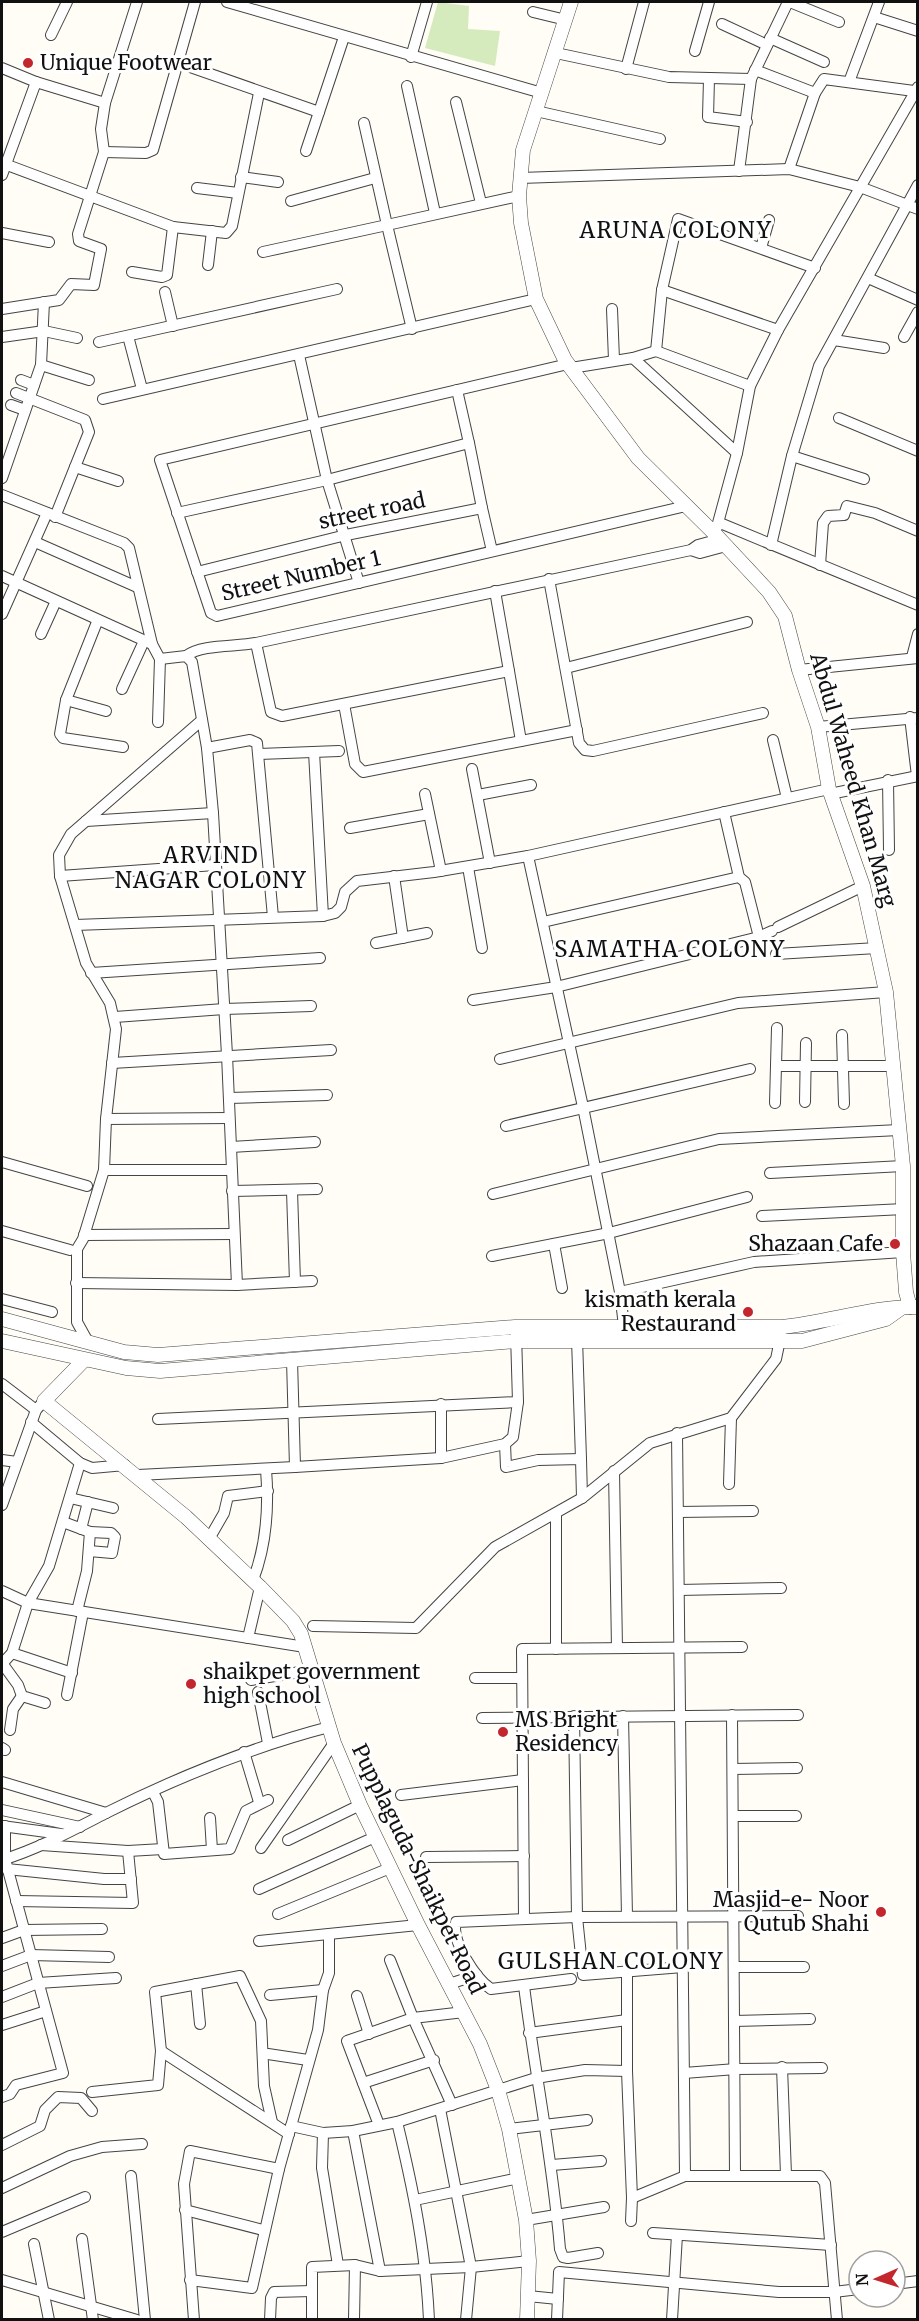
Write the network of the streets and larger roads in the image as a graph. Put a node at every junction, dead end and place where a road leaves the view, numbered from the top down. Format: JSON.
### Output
{"nodes":[{"id":1,"x":68,"y":2,"type":"edge"},
{"id":2,"x":137,"y":2,"type":"edge"},
{"id":3,"x":195,"y":2,"type":"edge"},
{"id":4,"x":227,"y":2,"type":"edge"},
{"id":5,"x":272,"y":2,"type":"edge"},
{"id":6,"x":427,"y":2,"type":"edge"},
{"id":7,"x":571,"y":2,"type":"edge"},
{"id":8,"x":644,"y":2,"type":"edge"},
{"id":9,"x":709,"y":2,"type":"edge"},
{"id":10,"x":789,"y":2,"type":"edge"},
{"id":11,"x":879,"y":2,"type":"edge"},
{"id":12,"x":532,"y":12,"type":"dead end"},
{"id":13,"x":269,"y":14,"type":"junction"},
{"id":14,"x":874,"y":17,"type":"junction"},
{"id":15,"x":566,"y":20,"type":"junction"},
{"id":16,"x":839,"y":22,"type":"dead end"},
{"id":17,"x":722,"y":24,"type":"dead end"},
{"id":18,"x":918,"y":31,"type":"edge"},
{"id":19,"x":51,"y":35,"type":"dead end"},
{"id":20,"x":344,"y":37,"type":"junction"},
{"id":21,"x":768,"y":41,"type":"junction"},
{"id":22,"x":695,"y":51,"type":"dead end"},
{"id":23,"x":556,"y":53,"type":"junction"},
{"id":24,"x":411,"y":57,"type":"junction"},
{"id":25,"x":176,"y":62,"type":"junction"},
{"id":26,"x":824,"y":62,"type":"dead end"},
{"id":27,"x":2,"y":68,"type":"edge"},
{"id":28,"x":626,"y":69,"type":"junction"},
{"id":29,"x":753,"y":74,"type":"junction"},
{"id":30,"x":709,"y":79,"type":"junction"},
{"id":31,"x":36,"y":82,"type":"junction"},
{"id":32,"x":849,"y":82,"type":"junction"},
{"id":33,"x":407,"y":86,"type":"dead end"},
{"id":34,"x":916,"y":89,"type":"edge"},
{"id":35,"x":259,"y":93,"type":"junction"},
{"id":36,"x":542,"y":93,"type":"junction"},
{"id":37,"x":815,"y":93,"type":"junction"},
{"id":38,"x":456,"y":102,"type":"dead end"},
{"id":39,"x":105,"y":103,"type":"junction"},
{"id":40,"x":319,"y":111,"type":"junction"},
{"id":41,"x":536,"y":111,"type":"junction"},
{"id":42,"x":747,"y":122,"type":"junction"},
{"id":43,"x":364,"y":123,"type":"dead end"},
{"id":44,"x":660,"y":139,"type":"dead end"},
{"id":45,"x":306,"y":151,"type":"dead end"},
{"id":46,"x":104,"y":152,"type":"junction"},
{"id":47,"x":3,"y":168,"type":"edge"},
{"id":48,"x":789,"y":169,"type":"junction"},
{"id":49,"x":739,"y":171,"type":"junction"},
{"id":50,"x":241,"y":177,"type":"junction"},
{"id":51,"x":375,"y":178,"type":"junction"},
{"id":52,"x":520,"y":178,"type":"junction"},
{"id":53,"x":279,"y":182,"type":"dead end"},
{"id":54,"x":918,"y":185,"type":"edge"},
{"id":55,"x":860,"y":187,"type":"junction"},
{"id":56,"x":196,"y":188,"type":"dead end"},
{"id":57,"x":238,"y":193,"type":"junction"},
{"id":58,"x":519,"y":196,"type":"junction"},
{"id":59,"x":88,"y":198,"type":"junction"},
{"id":60,"x":291,"y":201,"type":"dead end"},
{"id":61,"x":481,"y":204,"type":"junction"},
{"id":62,"x":913,"y":207,"type":"edge"},
{"id":63,"x":435,"y":213,"type":"junction"},
{"id":64,"x":769,"y":220,"type":"dead end"},
{"id":65,"x":387,"y":225,"type":"junction"},
{"id":66,"x":173,"y":227,"type":"junction"},
{"id":67,"x":212,"y":231,"type":"junction"},
{"id":68,"x":2,"y":233,"type":"edge"},
{"id":69,"x":49,"y":242,"type":"dead end"},
{"id":70,"x":761,"y":249,"type":"junction"},
{"id":71,"x":263,"y":252,"type":"dead end"},
{"id":72,"x":208,"y":265,"type":"dead end"},
{"id":73,"x":814,"y":268,"type":"junction"},
{"id":74,"x":132,"y":272,"type":"dead end"},
{"id":75,"x":868,"y":278,"type":"junction"},
{"id":76,"x":337,"y":289,"type":"dead end"},
{"id":77,"x":662,"y":290,"type":"junction"},
{"id":78,"x":165,"y":292,"type":"dead end"},
{"id":79,"x":536,"y":299,"type":"junction"},
{"id":80,"x":918,"y":300,"type":"edge"},
{"id":81,"x":44,"y":302,"type":"junction"},
{"id":82,"x":2,"y":309,"type":"edge"},
{"id":83,"x":612,"y":309,"type":"dead end"},
{"id":84,"x":918,"y":312,"type":"edge"},
{"id":85,"x":173,"y":326,"type":"junction"},
{"id":86,"x":412,"y":329,"type":"junction"},
{"id":87,"x":777,"y":330,"type":"junction"},
{"id":88,"x":44,"y":332,"type":"junction"},
{"id":89,"x":128,"y":336,"type":"junction"},
{"id":90,"x":2,"y":337,"type":"edge"},
{"id":91,"x":904,"y":337,"type":"dead end"},
{"id":92,"x":77,"y":338,"type":"dead end"},
{"id":93,"x":834,"y":340,"type":"junction"},
{"id":94,"x":99,"y":342,"type":"dead end"},
{"id":95,"x":884,"y":348,"type":"dead end"},
{"id":96,"x":656,"y":351,"type":"junction"},
{"id":97,"x":299,"y":355,"type":"junction"},
{"id":98,"x":633,"y":358,"type":"junction"},
{"id":99,"x":614,"y":360,"type":"junction"},
{"id":100,"x":41,"y":366,"type":"junction"},
{"id":101,"x":569,"y":366,"type":"junction"},
{"id":102,"x":21,"y":380,"type":"dead end"},
{"id":103,"x":89,"y":380,"type":"dead end"},
{"id":104,"x":34,"y":385,"type":"junction"},
{"id":105,"x":750,"y":386,"type":"junction"},
{"id":106,"x":142,"y":389,"type":"junction"},
{"id":107,"x":457,"y":390,"type":"junction"},
{"id":108,"x":16,"y":393,"type":"dead end"},
{"id":109,"x":30,"y":398,"type":"junction"},
{"id":110,"x":103,"y":399,"type":"dead end"},
{"id":111,"x":9,"y":406,"type":"edge"},
{"id":112,"x":25,"y":410,"type":"junction"},
{"id":113,"x":838,"y":418,"type":"dead end"},
{"id":114,"x":315,"y":424,"type":"junction"},
{"id":115,"x":465,"y":444,"type":"junction"},
{"id":116,"x":917,"y":448,"type":"edge"},
{"id":117,"x":737,"y":453,"type":"junction"},
{"id":118,"x":792,"y":456,"type":"junction"},
{"id":119,"x":75,"y":467,"type":"junction"},
{"id":120,"x":2,"y":478,"type":"edge"},
{"id":121,"x":864,"y":479,"type":"dead end"},
{"id":122,"x":327,"y":480,"type":"junction"},
{"id":123,"x":118,"y":481,"type":"dead end"},
{"id":124,"x":2,"y":495,"type":"edge"},
{"id":125,"x":686,"y":506,"type":"junction"},
{"id":126,"x":482,"y":508,"type":"junction"},
{"id":127,"x":177,"y":513,"type":"junction"},
{"id":128,"x":51,"y":515,"type":"junction"},
{"id":129,"x":918,"y":531,"type":"edge"},
{"id":130,"x":346,"y":535,"type":"junction"},
{"id":131,"x":720,"y":535,"type":"junction"},
{"id":132,"x":35,"y":542,"type":"junction"},
{"id":133,"x":771,"y":545,"type":"junction"},
{"id":134,"x":492,"y":551,"type":"junction"},
{"id":135,"x":820,"y":565,"type":"junction"},
{"id":136,"x":198,"y":572,"type":"junction"},
{"id":137,"x":2,"y":576,"type":"edge"},
{"id":138,"x":549,"y":579,"type":"junction"},
{"id":139,"x":16,"y":583,"type":"junction"},
{"id":140,"x":359,"y":583,"type":"junction"},
{"id":141,"x":137,"y":587,"type":"junction"},
{"id":142,"x":495,"y":591,"type":"junction"},
{"id":143,"x":56,"y":601,"type":"junction"},
{"id":144,"x":918,"y":604,"type":"edge"},
{"id":145,"x":2,"y":614,"type":"edge"},
{"id":146,"x":97,"y":622,"type":"junction"},
{"id":147,"x":747,"y":622,"type":"dead end"},
{"id":148,"x":41,"y":634,"type":"dead end"},
{"id":149,"x":918,"y":634,"type":"edge"},
{"id":150,"x":148,"y":643,"type":"junction"},
{"id":151,"x":256,"y":643,"type":"junction"},
{"id":152,"x":186,"y":656,"type":"junction"},
{"id":153,"x":915,"y":657,"type":"edge"},
{"id":154,"x":160,"y":659,"type":"junction"},
{"id":155,"x":566,"y":668,"type":"junction"},
{"id":156,"x":799,"y":670,"type":"junction"},
{"id":157,"x":509,"y":671,"type":"junction"},
{"id":158,"x":122,"y":689,"type":"dead end"},
{"id":159,"x":66,"y":700,"type":"junction"},
{"id":160,"x":344,"y":704,"type":"junction"},
{"id":161,"x":106,"y":711,"type":"dead end"},
{"id":162,"x":763,"y":713,"type":"dead end"},
{"id":163,"x":914,"y":717,"type":"edge"},
{"id":164,"x":202,"y":720,"type":"junction"},
{"id":165,"x":158,"y":722,"type":"dead end"},
{"id":166,"x":818,"y":727,"type":"junction"},
{"id":167,"x":578,"y":730,"type":"junction"},
{"id":168,"x":773,"y":740,"type":"dead end"},
{"id":169,"x":521,"y":741,"type":"junction"},
{"id":170,"x":123,"y":747,"type":"dead end"},
{"id":171,"x":207,"y":748,"type":"junction"},
{"id":172,"x":339,"y":751,"type":"dead end"},
{"id":173,"x":314,"y":752,"type":"junction"},
{"id":174,"x":259,"y":754,"type":"junction"},
{"id":175,"x":472,"y":769,"type":"dead end"},
{"id":176,"x":917,"y":776,"type":"edge"},
{"id":177,"x":888,"y":780,"type":"junction"},
{"id":178,"x":531,"y":785,"type":"dead end"},
{"id":179,"x":830,"y":791,"type":"junction"},
{"id":180,"x":425,"y":794,"type":"dead end"},
{"id":181,"x":478,"y":795,"type":"junction"},
{"id":182,"x":787,"y":798,"type":"junction"},
{"id":183,"x":724,"y":812,"type":"junction"},
{"id":184,"x":213,"y":813,"type":"junction"},
{"id":185,"x":429,"y":814,"type":"junction"},
{"id":186,"x":86,"y":821,"type":"junction"},
{"id":187,"x":350,"y":828,"type":"dead end"},
{"id":188,"x":889,"y":850,"type":"dead end"},
{"id":189,"x":528,"y":856,"type":"junction"},
{"id":190,"x":490,"y":863,"type":"junction"},
{"id":191,"x":215,"y":866,"type":"junction"},
{"id":192,"x":468,"y":867,"type":"junction"},
{"id":193,"x":441,"y":871,"type":"junction"},
{"id":194,"x":60,"y":876,"type":"junction"},
{"id":195,"x":394,"y":876,"type":"junction"},
{"id":196,"x":739,"y":877,"type":"junction"},
{"id":197,"x":863,"y":886,"type":"junction"},
{"id":198,"x":323,"y":916,"type":"junction"},
{"id":199,"x":273,"y":917,"type":"junction"},
{"id":200,"x":218,"y":918,"type":"junction"},
{"id":201,"x":543,"y":922,"type":"junction"},
{"id":202,"x":75,"y":925,"type":"junction"},
{"id":203,"x":427,"y":933,"type":"dead end"},
{"id":204,"x":759,"y":937,"type":"junction"},
{"id":205,"x":403,"y":938,"type":"junction"},
{"id":206,"x":375,"y":943,"type":"dead end"},
{"id":207,"x":482,"y":948,"type":"dead end"},
{"id":208,"x":877,"y":948,"type":"junction"},
{"id":209,"x":776,"y":954,"type":"dead end"},
{"id":210,"x":320,"y":958,"type":"dead end"},
{"id":211,"x":222,"y":963,"type":"junction"},
{"id":212,"x":91,"y":973,"type":"junction"},
{"id":213,"x":556,"y":987,"type":"junction"},
{"id":214,"x":886,"y":992,"type":"junction"},
{"id":215,"x":473,"y":1000,"type":"dead end"},
{"id":216,"x":311,"y":1006,"type":"dead end"},
{"id":217,"x":224,"y":1009,"type":"junction"},
{"id":218,"x":115,"y":1017,"type":"junction"},
{"id":219,"x":777,"y":1028,"type":"dead end"},
{"id":220,"x":842,"y":1035,"type":"dead end"},
{"id":221,"x":806,"y":1042,"type":"dead end"},
{"id":222,"x":568,"y":1044,"type":"junction"},
{"id":223,"x":331,"y":1050,"type":"dead end"},
{"id":224,"x":227,"y":1055,"type":"junction"},
{"id":225,"x":500,"y":1059,"type":"dead end"},
{"id":226,"x":112,"y":1063,"type":"junction"},
{"id":227,"x":776,"y":1066,"type":"junction"},
{"id":228,"x":806,"y":1066,"type":"junction"},
{"id":229,"x":894,"y":1066,"type":"junction"},
{"id":230,"x":843,"y":1068,"type":"junction"},
{"id":231,"x":750,"y":1069,"type":"dead end"},
{"id":232,"x":327,"y":1095,"type":"dead end"},
{"id":233,"x":229,"y":1098,"type":"junction"},
{"id":234,"x":805,"y":1102,"type":"dead end"},
{"id":235,"x":775,"y":1103,"type":"dead end"},
{"id":236,"x":844,"y":1104,"type":"dead end"},
{"id":237,"x":583,"y":1107,"type":"junction"},
{"id":238,"x":229,"y":1118,"type":"junction"},
{"id":239,"x":106,"y":1119,"type":"junction"},
{"id":240,"x":506,"y":1125,"type":"dead end"},
{"id":241,"x":899,"y":1130,"type":"junction"},
{"id":242,"x":315,"y":1142,"type":"dead end"},
{"id":243,"x":231,"y":1147,"type":"junction"},
{"id":244,"x":2,"y":1162,"type":"edge"},
{"id":245,"x":903,"y":1166,"type":"junction"},
{"id":246,"x":596,"y":1169,"type":"junction"},
{"id":247,"x":104,"y":1170,"type":"junction"},
{"id":248,"x":231,"y":1170,"type":"junction"},
{"id":249,"x":770,"y":1173,"type":"dead end"},
{"id":250,"x":87,"y":1185,"type":"dead end"},
{"id":251,"x":317,"y":1189,"type":"dead end"},
{"id":252,"x":232,"y":1191,"type":"junction"},
{"id":253,"x":292,"y":1191,"type":"junction"},
{"id":254,"x":493,"y":1194,"type":"dead end"},
{"id":255,"x":747,"y":1197,"type":"dead end"},
{"id":256,"x":904,"y":1209,"type":"junction"},
{"id":257,"x":762,"y":1216,"type":"dead end"},
{"id":258,"x":2,"y":1231,"type":"edge"},
{"id":259,"x":609,"y":1233,"type":"junction"},
{"id":260,"x":233,"y":1234,"type":"junction"},
{"id":261,"x":84,"y":1235,"type":"junction"},
{"id":262,"x":554,"y":1244,"type":"junction"},
{"id":263,"x":70,"y":1250,"type":"dead end"},
{"id":264,"x":903,"y":1252,"type":"junction"},
{"id":265,"x":492,"y":1256,"type":"dead end"},
{"id":266,"x":312,"y":1281,"type":"dead end"},
{"id":267,"x":295,"y":1282,"type":"junction"},
{"id":268,"x":76,"y":1283,"type":"junction"},
{"id":269,"x":237,"y":1285,"type":"junction"},
{"id":270,"x":562,"y":1288,"type":"dead end"},
{"id":271,"x":620,"y":1292,"type":"junction"},
{"id":272,"x":2,"y":1299,"type":"edge"},
{"id":273,"x":909,"y":1308,"type":"edge"},
{"id":274,"x":52,"y":1312,"type":"dead end"},
{"id":275,"x":2,"y":1319,"type":"edge"},
{"id":276,"x":516,"y":1327,"type":"junction"},
{"id":277,"x":781,"y":1328,"type":"junction"},
{"id":278,"x":624,"y":1333,"type":"junction"},
{"id":279,"x":577,"y":1340,"type":"junction"},
{"id":280,"x":2,"y":1341,"type":"edge"},
{"id":281,"x":516,"y":1341,"type":"junction"},
{"id":282,"x":88,"y":1342,"type":"junction"},
{"id":283,"x":781,"y":1342,"type":"junction"},
{"id":284,"x":84,"y":1360,"type":"junction"},
{"id":285,"x":292,"y":1360,"type":"junction"},
{"id":286,"x":2,"y":1384,"type":"edge"},
{"id":287,"x":518,"y":1402,"type":"junction"},
{"id":288,"x":441,"y":1404,"type":"junction"},
{"id":289,"x":40,"y":1406,"type":"junction"},
{"id":290,"x":293,"y":1410,"type":"junction"},
{"id":291,"x":731,"y":1418,"type":"junction"},
{"id":292,"x":158,"y":1419,"type":"dead end"},
{"id":293,"x":31,"y":1422,"type":"junction"},
{"id":294,"x":677,"y":1433,"type":"junction"},
{"id":295,"x":505,"y":1444,"type":"junction"},
{"id":296,"x":441,"y":1458,"type":"junction"},
{"id":297,"x":581,"y":1459,"type":"junction"},
{"id":298,"x":2,"y":1460,"type":"edge"},
{"id":299,"x":17,"y":1461,"type":"junction"},
{"id":300,"x":80,"y":1463,"type":"junction"},
{"id":301,"x":125,"y":1465,"type":"junction"},
{"id":302,"x":295,"y":1467,"type":"junction"},
{"id":303,"x":266,"y":1469,"type":"junction"},
{"id":304,"x":614,"y":1471,"type":"junction"},
{"id":305,"x":138,"y":1475,"type":"junction"},
{"id":306,"x":729,"y":1484,"type":"dead end"},
{"id":307,"x":268,"y":1491,"type":"junction"},
{"id":308,"x":70,"y":1498,"type":"junction"},
{"id":309,"x":582,"y":1498,"type":"junction"},
{"id":310,"x":88,"y":1502,"type":"junction"},
{"id":311,"x":2,"y":1505,"type":"edge"},
{"id":312,"x":113,"y":1508,"type":"dead end"},
{"id":313,"x":753,"y":1511,"type":"dead end"},
{"id":314,"x":678,"y":1512,"type":"junction"},
{"id":315,"x":556,"y":1514,"type":"junction"},
{"id":316,"x":63,"y":1522,"type":"junction"},
{"id":317,"x":85,"y":1530,"type":"junction"},
{"id":318,"x":209,"y":1539,"type":"junction"},
{"id":319,"x":89,"y":1551,"type":"junction"},
{"id":320,"x":256,"y":1584,"type":"junction"},
{"id":321,"x":781,"y":1588,"type":"dead end"},
{"id":322,"x":679,"y":1590,"type":"junction"},
{"id":323,"x":2,"y":1592,"type":"edge"},
{"id":324,"x":28,"y":1603,"type":"junction"},
{"id":325,"x":80,"y":1612,"type":"junction"},
{"id":326,"x":313,"y":1626,"type":"dead end"},
{"id":327,"x":248,"y":1638,"type":"junction"},
{"id":328,"x":305,"y":1647,"type":"junction"},
{"id":329,"x":680,"y":1647,"type":"junction"},
{"id":330,"x":742,"y":1647,"type":"dead end"},
{"id":331,"x":617,"y":1648,"type":"junction"},
{"id":332,"x":556,"y":1649,"type":"junction"},
{"id":333,"x":12,"y":1653,"type":"junction"},
{"id":334,"x":2,"y":1663,"type":"edge"},
{"id":335,"x":312,"y":1670,"type":"junction"},
{"id":336,"x":72,"y":1673,"type":"junction"},
{"id":337,"x":475,"y":1678,"type":"dead end"},
{"id":338,"x":522,"y":1678,"type":"junction"},
{"id":339,"x":251,"y":1680,"type":"dead end"},
{"id":340,"x":258,"y":1692,"type":"dead end"},
{"id":341,"x":68,"y":1695,"type":"dead end"},
{"id":342,"x":22,"y":1696,"type":"junction"},
{"id":343,"x":45,"y":1703,"type":"dead end"},
{"id":344,"x":732,"y":1715,"type":"junction"},
{"id":345,"x":798,"y":1715,"type":"dead end"},
{"id":346,"x":574,"y":1716,"type":"junction"},
{"id":347,"x":623,"y":1716,"type":"junction"},
{"id":348,"x":680,"y":1716,"type":"junction"},
{"id":349,"x":522,"y":1717,"type":"junction"},
{"id":350,"x":482,"y":1718,"type":"dead end"},
{"id":351,"x":329,"y":1726,"type":"junction"},
{"id":352,"x":10,"y":1730,"type":"dead end"},
{"id":353,"x":268,"y":1743,"type":"junction"},
{"id":354,"x":334,"y":1743,"type":"junction"},
{"id":355,"x":244,"y":1752,"type":"junction"},
{"id":356,"x":797,"y":1768,"type":"dead end"},
{"id":357,"x":733,"y":1769,"type":"junction"},
{"id":358,"x":523,"y":1780,"type":"junction"},
{"id":359,"x":2,"y":1782,"type":"edge"},
{"id":360,"x":153,"y":1792,"type":"junction"},
{"id":361,"x":401,"y":1795,"type":"dead end"},
{"id":362,"x":360,"y":1805,"type":"junction"},
{"id":363,"x":2,"y":1810,"type":"edge"},
{"id":364,"x":106,"y":1814,"type":"junction"},
{"id":365,"x":734,"y":1816,"type":"junction"},
{"id":366,"x":796,"y":1816,"type":"dead end"},
{"id":367,"x":210,"y":1818,"type":"dead end"},
{"id":368,"x":3,"y":1826,"type":"edge"},
{"id":369,"x":82,"y":1827,"type":"junction"},
{"id":370,"x":63,"y":1834,"type":"junction"},
{"id":371,"x":375,"y":1837,"type":"junction"},
{"id":372,"x":288,"y":1840,"type":"dead end"},
{"id":373,"x":37,"y":1845,"type":"junction"},
{"id":374,"x":261,"y":1848,"type":"dead end"},
{"id":375,"x":163,"y":1849,"type":"junction"},
{"id":376,"x":212,"y":1850,"type":"junction"},
{"id":377,"x":128,"y":1851,"type":"junction"},
{"id":378,"x":524,"y":1856,"type":"junction"},
{"id":379,"x":426,"y":1857,"type":"dead end"},
{"id":380,"x":5,"y":1863,"type":"edge"},
{"id":381,"x":390,"y":1868,"type":"junction"},
{"id":382,"x":131,"y":1879,"type":"junction"},
{"id":383,"x":259,"y":1889,"type":"dead end"},
{"id":384,"x":16,"y":1901,"type":"junction"},
{"id":385,"x":278,"y":1914,"type":"dead end"},
{"id":386,"x":627,"y":1916,"type":"junction"},
{"id":387,"x":683,"y":1916,"type":"junction"},
{"id":388,"x":798,"y":1916,"type":"dead end"},
{"id":389,"x":577,"y":1917,"type":"junction"},
{"id":390,"x":734,"y":1917,"type":"junction"},
{"id":391,"x":524,"y":1918,"type":"junction"},
{"id":392,"x":417,"y":1925,"type":"junction"},
{"id":393,"x":102,"y":1929,"type":"dead end"},
{"id":394,"x":24,"y":1930,"type":"junction"},
{"id":395,"x":329,"y":1934,"type":"junction"},
{"id":396,"x":2,"y":1938,"type":"edge"},
{"id":397,"x":260,"y":1941,"type":"dead end"},
{"id":398,"x":31,"y":1955,"type":"junction"},
{"id":399,"x":109,"y":1957,"type":"dead end"},
{"id":400,"x":390,"y":1960,"type":"dead end"},
{"id":401,"x":2,"y":1966,"type":"edge"},
{"id":402,"x":683,"y":1967,"type":"junction"},
{"id":403,"x":734,"y":1967,"type":"junction"},
{"id":404,"x":804,"y":1967,"type":"dead end"},
{"id":405,"x":627,"y":1970,"type":"junction"},
{"id":406,"x":477,"y":1975,"type":"junction"},
{"id":407,"x":116,"y":1978,"type":"dead end"},
{"id":408,"x":572,"y":1979,"type":"dead end"},
{"id":409,"x":38,"y":1983,"type":"junction"},
{"id":410,"x":196,"y":1984,"type":"junction"},
{"id":411,"x":449,"y":1984,"type":"junction"},
{"id":412,"x":524,"y":1986,"type":"junction"},
{"id":413,"x":323,"y":1990,"type":"junction"},
{"id":414,"x":270,"y":1995,"type":"dead end"},
{"id":415,"x":357,"y":1996,"type":"dead end"},
{"id":416,"x":2,"y":1997,"type":"edge"},
{"id":417,"x":46,"y":2011,"type":"junction"},
{"id":418,"x":464,"y":2012,"type":"junction"},
{"id":419,"x":413,"y":2018,"type":"junction"},
{"id":420,"x":810,"y":2019,"type":"dead end"},
{"id":421,"x":627,"y":2020,"type":"junction"},
{"id":422,"x":734,"y":2021,"type":"junction"},
{"id":423,"x":200,"y":2024,"type":"dead end"},
{"id":424,"x":2,"y":2025,"type":"edge"},
{"id":425,"x":529,"y":2033,"type":"junction"},
{"id":426,"x":369,"y":2034,"type":"junction"},
{"id":427,"x":160,"y":2051,"type":"junction"},
{"id":428,"x":268,"y":2054,"type":"dead end"},
{"id":429,"x":308,"y":2060,"type":"junction"},
{"id":430,"x":434,"y":2060,"type":"junction"},
{"id":431,"x":782,"y":2067,"type":"junction"},
{"id":432,"x":822,"y":2068,"type":"dead end"},
{"id":433,"x":736,"y":2069,"type":"junction"},
{"id":434,"x":627,"y":2071,"type":"junction"},
{"id":435,"x":684,"y":2073,"type":"junction"},
{"id":436,"x":536,"y":2078,"type":"junction"},
{"id":437,"x":363,"y":2083,"type":"junction"},
{"id":438,"x":498,"y":2090,"type":"junction"},
{"id":439,"x":92,"y":2092,"type":"dead end"},
{"id":440,"x":2,"y":2097,"type":"edge"},
{"id":441,"x":452,"y":2105,"type":"junction"},
{"id":442,"x":440,"y":2109,"type":"junction"},
{"id":443,"x":92,"y":2111,"type":"dead end"},
{"id":444,"x":587,"y":2120,"type":"dead end"},
{"id":445,"x":272,"y":2122,"type":"junction"},
{"id":446,"x":397,"y":2122,"type":"junction"},
{"id":447,"x":544,"y":2124,"type":"junction"},
{"id":448,"x":379,"y":2125,"type":"junction"},
{"id":449,"x":509,"y":2129,"type":"junction"},
{"id":450,"x":290,"y":2130,"type":"junction"},
{"id":451,"x":353,"y":2131,"type":"junction"},
{"id":452,"x":323,"y":2133,"type":"junction"},
{"id":453,"x":142,"y":2144,"type":"dead end"},
{"id":454,"x":2,"y":2145,"type":"edge"},
{"id":455,"x":602,"y":2162,"type":"dead end"},
{"id":456,"x":552,"y":2165,"type":"junction"},
{"id":457,"x":279,"y":2169,"type":"junction"},
{"id":458,"x":735,"y":2175,"type":"junction"},
{"id":459,"x":786,"y":2175,"type":"junction"},
{"id":460,"x":130,"y":2176,"type":"dead end"},
{"id":461,"x":685,"y":2176,"type":"junction"},
{"id":462,"x":519,"y":2178,"type":"junction"},
{"id":463,"x":2,"y":2188,"type":"edge"},
{"id":464,"x":458,"y":2193,"type":"junction"},
{"id":465,"x":85,"y":2197,"type":"dead end"},
{"id":466,"x":632,"y":2198,"type":"junction"},
{"id":467,"x":416,"y":2200,"type":"junction"},
{"id":468,"x":604,"y":2207,"type":"dead end"},
{"id":469,"x":185,"y":2210,"type":"junction"},
{"id":470,"x":556,"y":2216,"type":"junction"},
{"id":471,"x":526,"y":2220,"type":"junction"},
{"id":472,"x":631,"y":2221,"type":"dead end"},
{"id":473,"x":263,"y":2230,"type":"junction"},
{"id":474,"x":2,"y":2232,"type":"edge"},
{"id":475,"x":653,"y":2233,"type":"dead end"},
{"id":476,"x":677,"y":2235,"type":"junction"},
{"id":477,"x":82,"y":2239,"type":"dead end"},
{"id":478,"x":34,"y":2244,"type":"dead end"},
{"id":479,"x":831,"y":2245,"type":"junction"},
{"id":480,"x":598,"y":2253,"type":"dead end"},
{"id":481,"x":529,"y":2261,"type":"junction"},
{"id":482,"x":338,"y":2265,"type":"junction"},
{"id":483,"x":355,"y":2265,"type":"junction"},
{"id":484,"x":471,"y":2267,"type":"junction"},
{"id":485,"x":427,"y":2270,"type":"junction"},
{"id":486,"x":380,"y":2271,"type":"junction"},
{"id":487,"x":2,"y":2280,"type":"edge"},
{"id":488,"x":190,"y":2280,"type":"junction"},
{"id":489,"x":675,"y":2283,"type":"junction"},
{"id":490,"x":847,"y":2290,"type":"edge"},
{"id":491,"x":312,"y":2291,"type":"junction"},
{"id":492,"x":834,"y":2292,"type":"junction"},
{"id":493,"x":44,"y":2294,"type":"junction"},
{"id":494,"x":528,"y":2296,"type":"junction"},
{"id":495,"x":558,"y":2299,"type":"junction"},
{"id":496,"x":90,"y":2304,"type":"junction"},
{"id":497,"x":49,"y":2319,"type":"edge"},
{"id":498,"x":93,"y":2319,"type":"edge"},
{"id":499,"x":137,"y":2319,"type":"edge"},
{"id":500,"x":145,"y":2319,"type":"edge"},
{"id":501,"x":194,"y":2319,"type":"edge"},
{"id":502,"x":270,"y":2319,"type":"edge"},
{"id":503,"x":312,"y":2319,"type":"edge"},
{"id":504,"x":354,"y":2319,"type":"edge"},
{"id":505,"x":429,"y":2319,"type":"edge"},
{"id":506,"x":466,"y":2319,"type":"edge"},
{"id":507,"x":527,"y":2319,"type":"edge"},
{"id":508,"x":557,"y":2319,"type":"edge"},
{"id":509,"x":672,"y":2319,"type":"edge"},
{"id":510,"x":837,"y":2319,"type":"edge"}],
"edges":[{"from":1,"to":19,"type":"street"},
{"from":2,"to":39,"type":"street"},
{"from":3,"to":25,"type":"street"},
{"from":4,"to":13,"type":"street"},
{"from":5,"to":13,"type":"street"},
{"from":6,"to":24,"type":"street"},
{"from":7,"to":15,"type":"street","name":"Abdul Waheed Khan Marg"},
{"from":8,"to":28,"type":"street"},
{"from":9,"to":22,"type":"street"},
{"from":10,"to":16,"type":"street"},
{"from":10,"to":21,"type":"street"},
{"from":11,"to":14,"type":"street"},
{"from":12,"to":15,"type":"street"},
{"from":13,"to":20,"type":"street"},
{"from":14,"to":18,"type":"street"},
{"from":14,"to":32,"type":"street"},
{"from":15,"to":23,"type":"street","name":"Abdul Waheed Khan Marg"},
{"from":17,"to":21,"type":"street"},
{"from":20,"to":24,"type":"street"},
{"from":20,"to":40,"type":"street"},
{"from":21,"to":26,"type":"street"},
{"from":21,"to":29,"type":"street"},
{"from":23,"to":28,"type":"street"},
{"from":23,"to":36,"type":"street","name":"Abdul Waheed Khan Marg"},
{"from":24,"to":36,"type":"street"},
{"from":25,"to":35,"type":"street"},
{"from":25,"to":46,"type":"street"},
{"from":27,"to":31,"type":"street"},
{"from":28,"to":30,"type":"street"},
{"from":29,"to":30,"type":"street"},
{"from":29,"to":37,"type":"street"},
{"from":29,"to":42,"type":"street"},
{"from":30,"to":42,"type":"street"},
{"from":31,"to":39,"type":"street"},
{"from":31,"to":47,"type":"street"},
{"from":32,"to":34,"type":"street"},
{"from":32,"to":37,"type":"street"},
{"from":33,"to":63,"type":"street"},
{"from":34,"to":55,"type":"street"},
{"from":35,"to":40,"type":"street"},
{"from":35,"to":50,"type":"street"},
{"from":36,"to":41,"type":"street","name":"Abdul Waheed Khan Marg"},
{"from":37,"to":48,"type":"street"},
{"from":38,"to":61,"type":"street"},
{"from":39,"to":46,"type":"street"},
{"from":40,"to":45,"type":"street"},
{"from":41,"to":44,"type":"street"},
{"from":41,"to":52,"type":"street","name":"Abdul Waheed Khan Marg"},
{"from":42,"to":49,"type":"street"},
{"from":43,"to":51,"type":"street"},
{"from":46,"to":59,"type":"street"},
{"from":47,"to":59,"type":"street"},
{"from":48,"to":49,"type":"street"},
{"from":48,"to":55,"type":"street"},
{"from":49,"to":52,"type":"street"},
{"from":50,"to":53,"type":"street"},
{"from":50,"to":57,"type":"street"},
{"from":51,"to":60,"type":"street"},
{"from":51,"to":65,"type":"street"},
{"from":52,"to":58,"type":"street","name":"Abdul Waheed Khan Marg"},
{"from":54,"to":62,"type":"street"},
{"from":55,"to":62,"type":"street"},
{"from":55,"to":73,"type":"street"},
{"from":56,"to":57,"type":"street"},
{"from":57,"to":67,"type":"street"},
{"from":58,"to":61,"type":"street"},
{"from":58,"to":79,"type":"street","name":"Abdul Waheed Khan Marg"},
{"from":59,"to":66,"type":"street"},
{"from":59,"to":81,"type":"street"},
{"from":61,"to":63,"type":"street"},
{"from":62,"to":75,"type":"street"},
{"from":63,"to":65,"type":"street"},
{"from":64,"to":70,"type":"street"},
{"from":65,"to":71,"type":"street"},
{"from":65,"to":86,"type":"street"},
{"from":66,"to":67,"type":"street"},
{"from":66,"to":74,"type":"street"},
{"from":67,"to":72,"type":"street"},
{"from":68,"to":69,"type":"street"},
{"from":70,"to":73,"type":"street"},
{"from":70,"to":77,"type":"street"},
{"from":73,"to":87,"type":"street"},
{"from":75,"to":80,"type":"street"},
{"from":75,"to":93,"type":"street"},
{"from":76,"to":85,"type":"street"},
{"from":77,"to":87,"type":"street"},
{"from":77,"to":96,"type":"street"},
{"from":78,"to":85,"type":"street"},
{"from":79,"to":86,"type":"street"},
{"from":79,"to":101,"type":"street","name":"Abdul Waheed Khan Marg"},
{"from":81,"to":82,"type":"street"},
{"from":81,"to":88,"type":"street"},
{"from":83,"to":99,"type":"street"},
{"from":84,"to":91,"type":"street"},
{"from":85,"to":89,"type":"street"},
{"from":86,"to":97,"type":"street"},
{"from":87,"to":105,"type":"street"},
{"from":88,"to":90,"type":"street"},
{"from":88,"to":92,"type":"street"},
{"from":88,"to":100,"type":"street"},
{"from":89,"to":94,"type":"street"},
{"from":89,"to":106,"type":"street"},
{"from":93,"to":95,"type":"street"},
{"from":93,"to":118,"type":"street"},
{"from":96,"to":98,"type":"street","name":"Street Number 1"},
{"from":96,"to":105,"type":"street"},
{"from":97,"to":106,"type":"street"},
{"from":97,"to":114,"type":"street"},
{"from":98,"to":99,"type":"street","name":"Street Number 1"},
{"from":98,"to":117,"type":"street"},
{"from":99,"to":101,"type":"street","name":"Street Number 1"},
{"from":100,"to":103,"type":"street"},
{"from":100,"to":104,"type":"street"},
{"from":101,"to":107,"type":"street","name":"Street Number 1"},
{"from":101,"to":125,"type":"street","name":"Abdul Waheed Khan Marg"},
{"from":102,"to":104,"type":"street"},
{"from":104,"to":109,"type":"street"},
{"from":105,"to":117,"type":"street"},
{"from":106,"to":110,"type":"street"},
{"from":107,"to":114,"type":"street","name":"Street Number 1"},
{"from":107,"to":115,"type":"street"},
{"from":108,"to":109,"type":"street"},
{"from":109,"to":112,"type":"street"},
{"from":109,"to":119,"type":"street"},
{"from":111,"to":112,"type":"street"},
{"from":112,"to":120,"type":"street"},
{"from":113,"to":116,"type":"street"},
{"from":114,"to":122,"type":"street"},
{"from":114,"to":127,"type":"street","name":"Street Number 1"},
{"from":115,"to":122,"type":"street"},
{"from":115,"to":126,"type":"street"},
{"from":117,"to":131,"type":"street"},
{"from":118,"to":121,"type":"street"},
{"from":118,"to":133,"type":"street"},
{"from":119,"to":123,"type":"street"},
{"from":119,"to":128,"type":"street"},
{"from":122,"to":127,"type":"street"},
{"from":122,"to":130,"type":"street"},
{"from":124,"to":128,"type":"street"},
{"from":125,"to":131,"type":"street","name":"Abdul Waheed Khan Marg"},
{"from":125,"to":134,"type":"street","name":"Street Number 1"},
{"from":126,"to":130,"type":"street","name":"street road"},
{"from":126,"to":134,"type":"street"},
{"from":127,"to":136,"type":"street","name":"Street Number 1"},
{"from":128,"to":132,"type":"street"},
{"from":128,"to":141,"type":"street"},
{"from":129,"to":135,"type":"street"},
{"from":130,"to":136,"type":"street","name":"street road"},
{"from":130,"to":140,"type":"street"},
{"from":131,"to":133,"type":"street"},
{"from":131,"to":138,"type":"street"},
{"from":131,"to":156,"type":"street","name":"Abdul Waheed Khan Marg"},
{"from":132,"to":139,"type":"street"},
{"from":132,"to":141,"type":"street"},
{"from":133,"to":135,"type":"street"},
{"from":134,"to":140,"type":"street","name":"Street Number 1"},
{"from":135,"to":144,"type":"street"},
{"from":136,"to":140,"type":"street","name":"Street Number 1"},
{"from":137,"to":139,"type":"street"},
{"from":138,"to":142,"type":"street"},
{"from":138,"to":155,"type":"street"},
{"from":139,"to":143,"type":"street"},
{"from":139,"to":145,"type":"street"},
{"from":141,"to":150,"type":"street"},
{"from":142,"to":151,"type":"street"},
{"from":142,"to":157,"type":"street"},
{"from":143,"to":146,"type":"street"},
{"from":143,"to":148,"type":"street"},
{"from":146,"to":150,"type":"street"},
{"from":146,"to":159,"type":"street"},
{"from":147,"to":155,"type":"street"},
{"from":149,"to":153,"type":"street"},
{"from":150,"to":154,"type":"street"},
{"from":150,"to":158,"type":"street"},
{"from":151,"to":152,"type":"street"},
{"from":151,"to":160,"type":"street"},
{"from":152,"to":154,"type":"street"},
{"from":152,"to":164,"type":"street"},
{"from":153,"to":156,"type":"street"},
{"from":154,"to":165,"type":"street"},
{"from":155,"to":167,"type":"street"},
{"from":156,"to":166,"type":"street","name":"Abdul Waheed Khan Marg"},
{"from":157,"to":160,"type":"street"},
{"from":157,"to":169,"type":"street"},
{"from":159,"to":161,"type":"street"},
{"from":159,"to":170,"type":"street"},
{"from":160,"to":169,"type":"street"},
{"from":162,"to":167,"type":"street"},
{"from":163,"to":166,"type":"street"},
{"from":163,"to":176,"type":"street"},
{"from":164,"to":171,"type":"street"},
{"from":164,"to":186,"type":"street"},
{"from":166,"to":179,"type":"street","name":"Abdul Waheed Khan Marg"},
{"from":167,"to":169,"type":"street"},
{"from":168,"to":182,"type":"street"},
{"from":171,"to":174,"type":"street"},
{"from":171,"to":184,"type":"street"},
{"from":172,"to":173,"type":"street"},
{"from":173,"to":174,"type":"street"},
{"from":173,"to":198,"type":"street"},
{"from":174,"to":199,"type":"street"},
{"from":175,"to":181,"type":"street"},
{"from":176,"to":177,"type":"street"},
{"from":177,"to":179,"type":"street"},
{"from":177,"to":188,"type":"street"},
{"from":178,"to":181,"type":"street"},
{"from":179,"to":182,"type":"street"},
{"from":179,"to":197,"type":"street","name":"Abdul Waheed Khan Marg"},
{"from":180,"to":185,"type":"street"},
{"from":181,"to":190,"type":"street"},
{"from":182,"to":183,"type":"street"},
{"from":183,"to":189,"type":"street"},
{"from":183,"to":196,"type":"street"},
{"from":184,"to":186,"type":"street"},
{"from":184,"to":191,"type":"street"},
{"from":185,"to":187,"type":"street"},
{"from":185,"to":193,"type":"street"},
{"from":186,"to":194,"type":"street"},
{"from":189,"to":190,"type":"street"},
{"from":189,"to":201,"type":"street"},
{"from":190,"to":192,"type":"street"},
{"from":191,"to":194,"type":"street"},
{"from":191,"to":200,"type":"street"},
{"from":192,"to":193,"type":"street"},
{"from":192,"to":207,"type":"street"},
{"from":193,"to":195,"type":"street"},
{"from":194,"to":202,"type":"street"},
{"from":195,"to":198,"type":"street"},
{"from":195,"to":205,"type":"street"},
{"from":196,"to":201,"type":"street"},
{"from":196,"to":204,"type":"street"},
{"from":197,"to":204,"type":"street"},
{"from":197,"to":208,"type":"street","name":"Abdul Waheed Khan Marg"},
{"from":198,"to":199,"type":"street"},
{"from":199,"to":200,"type":"street"},
{"from":200,"to":202,"type":"street"},
{"from":200,"to":211,"type":"street"},
{"from":201,"to":213,"type":"street"},
{"from":202,"to":212,"type":"street"},
{"from":203,"to":205,"type":"street"},
{"from":204,"to":213,"type":"street"},
{"from":205,"to":206,"type":"street"},
{"from":208,"to":209,"type":"street"},
{"from":208,"to":214,"type":"street","name":"Abdul Waheed Khan Marg"},
{"from":210,"to":211,"type":"street"},
{"from":211,"to":212,"type":"street"},
{"from":211,"to":217,"type":"street"},
{"from":212,"to":218,"type":"street"},
{"from":213,"to":215,"type":"street"},
{"from":213,"to":222,"type":"street"},
{"from":214,"to":222,"type":"street"},
{"from":214,"to":229,"type":"street","name":"Abdul Waheed Khan Marg"},
{"from":216,"to":217,"type":"street"},
{"from":217,"to":218,"type":"street"},
{"from":217,"to":224,"type":"street"},
{"from":218,"to":226,"type":"street"},
{"from":219,"to":227,"type":"street"},
{"from":220,"to":230,"type":"street"},
{"from":221,"to":228,"type":"street"},
{"from":222,"to":225,"type":"street"},
{"from":222,"to":237,"type":"street"},
{"from":223,"to":224,"type":"street"},
{"from":224,"to":226,"type":"street"},
{"from":224,"to":233,"type":"street"},
{"from":226,"to":239,"type":"street"},
{"from":227,"to":228,"type":"street"},
{"from":227,"to":235,"type":"street"},
{"from":228,"to":230,"type":"street"},
{"from":228,"to":234,"type":"street"},
{"from":229,"to":230,"type":"street"},
{"from":229,"to":241,"type":"street","name":"Abdul Waheed Khan Marg"},
{"from":230,"to":236,"type":"street"},
{"from":231,"to":237,"type":"street"},
{"from":232,"to":233,"type":"street"},
{"from":233,"to":238,"type":"street"},
{"from":237,"to":240,"type":"street"},
{"from":237,"to":246,"type":"street"},
{"from":238,"to":239,"type":"street"},
{"from":238,"to":243,"type":"street"},
{"from":239,"to":247,"type":"street"},
{"from":241,"to":245,"type":"street","name":"Abdul Waheed Khan Marg"},
{"from":241,"to":246,"type":"street"},
{"from":242,"to":243,"type":"street"},
{"from":243,"to":248,"type":"street"},
{"from":244,"to":250,"type":"street"},
{"from":245,"to":249,"type":"street"},
{"from":245,"to":256,"type":"street","name":"Abdul Waheed Khan Marg"},
{"from":246,"to":254,"type":"street"},
{"from":246,"to":259,"type":"street"},
{"from":247,"to":248,"type":"street"},
{"from":247,"to":261,"type":"street"},
{"from":248,"to":252,"type":"street"},
{"from":251,"to":253,"type":"street"},
{"from":252,"to":253,"type":"street"},
{"from":252,"to":260,"type":"street"},
{"from":253,"to":267,"type":"street"},
{"from":255,"to":259,"type":"street"},
{"from":256,"to":257,"type":"street"},
{"from":256,"to":264,"type":"street","name":"Abdul Waheed Khan Marg"},
{"from":258,"to":263,"type":"street"},
{"from":259,"to":262,"type":"street"},
{"from":259,"to":271,"type":"street"},
{"from":260,"to":261,"type":"street"},
{"from":260,"to":269,"type":"street"},
{"from":261,"to":268,"type":"street"},
{"from":262,"to":265,"type":"street"},
{"from":262,"to":270,"type":"street"},
{"from":264,"to":271,"type":"street"},
{"from":264,"to":273,"type":"street","name":"Abdul Waheed Khan Marg"},
{"from":266,"to":267,"type":"street"},
{"from":267,"to":269,"type":"street"},
{"from":268,"to":269,"type":"street"},
{"from":268,"to":282,"type":"street"},
{"from":271,"to":278,"type":"street"},
{"from":272,"to":274,"type":"street"},
{"from":273,"to":277,"type":"street"},
{"from":273,"to":283,"type":"street"},
{"from":275,"to":282,"type":"street"},
{"from":276,"to":278,"type":"street"},
{"from":276,"to":281,"type":"street"},
{"from":276,"to":282,"type":"street"},
{"from":277,"to":278,"type":"street"},
{"from":277,"to":283,"type":"street"},
{"from":278,"to":279,"type":"street"},
{"from":278,"to":283,"type":"street"},
{"from":279,"to":281,"type":"street"},
{"from":279,"to":297,"type":"street"},
{"from":280,"to":284,"type":"street"},
{"from":281,"to":285,"type":"street"},
{"from":281,"to":287,"type":"street"},
{"from":282,"to":284,"type":"street"},
{"from":283,"to":291,"type":"street"},
{"from":284,"to":285,"type":"street"},
{"from":284,"to":289,"type":"street"},
{"from":285,"to":290,"type":"street"},
{"from":286,"to":289,"type":"street"},
{"from":287,"to":288,"type":"street"},
{"from":287,"to":295,"type":"street"},
{"from":288,"to":290,"type":"street"},
{"from":288,"to":296,"type":"street"},
{"from":289,"to":293,"type":"street"},
{"from":289,"to":301,"type":"street","name":"Pupplaguda-Shaikpet Road"},
{"from":290,"to":292,"type":"street"},
{"from":290,"to":302,"type":"street"},
{"from":291,"to":294,"type":"street"},
{"from":291,"to":306,"type":"street"},
{"from":293,"to":299,"type":"street"},
{"from":293,"to":300,"type":"street"},
{"from":294,"to":304,"type":"street"},
{"from":294,"to":314,"type":"street"},
{"from":295,"to":296,"type":"street"},
{"from":295,"to":297,"type":"street"},
{"from":296,"to":302,"type":"street"},
{"from":297,"to":309,"type":"street"},
{"from":298,"to":299,"type":"street"},
{"from":299,"to":311,"type":"street"},
{"from":300,"to":301,"type":"street"},
{"from":300,"to":308,"type":"street"},
{"from":301,"to":305,"type":"street","name":"Pupplaguda-Shaikpet Road"},
{"from":302,"to":303,"type":"street"},
{"from":303,"to":305,"type":"street"},
{"from":303,"to":307,"type":"street"},
{"from":304,"to":309,"type":"street"},
{"from":304,"to":331,"type":"street"},
{"from":305,"to":318,"type":"street","name":"Pupplaguda-Shaikpet Road"},
{"from":307,"to":318,"type":"street"},
{"from":307,"to":320,"type":"street"},
{"from":308,"to":310,"type":"street"},
{"from":308,"to":316,"type":"street"},
{"from":309,"to":315,"type":"street"},
{"from":310,"to":312,"type":"street"},
{"from":310,"to":317,"type":"street"},
{"from":313,"to":314,"type":"street"},
{"from":314,"to":322,"type":"street"},
{"from":315,"to":326,"type":"street"},
{"from":315,"to":332,"type":"street"},
{"from":316,"to":317,"type":"street"},
{"from":316,"to":324,"type":"street"},
{"from":317,"to":319,"type":"street"},
{"from":317,"to":319,"type":"street"},
{"from":318,"to":320,"type":"street","name":"Pupplaguda-Shaikpet Road"},
{"from":319,"to":325,"type":"street"},
{"from":320,"to":327,"type":"street"},
{"from":320,"to":328,"type":"street","name":"Pupplaguda-Shaikpet Road"},
{"from":321,"to":322,"type":"street"},
{"from":322,"to":329,"type":"street"},
{"from":323,"to":324,"type":"street"},
{"from":324,"to":325,"type":"street"},
{"from":324,"to":333,"type":"street"},
{"from":325,"to":327,"type":"street"},
{"from":325,"to":336,"type":"street"},
{"from":327,"to":328,"type":"street"},
{"from":328,"to":335,"type":"street","name":"Pupplaguda-Shaikpet Road"},
{"from":329,"to":330,"type":"street"},
{"from":329,"to":331,"type":"street"},
{"from":329,"to":348,"type":"street"},
{"from":331,"to":332,"type":"street"},
{"from":332,"to":338,"type":"street"},
{"from":333,"to":334,"type":"street"},
{"from":333,"to":336,"type":"street"},
{"from":334,"to":342,"type":"street"},
{"from":335,"to":339,"type":"street"},
{"from":335,"to":351,"type":"street","name":"Pupplaguda-Shaikpet Road"},
{"from":336,"to":341,"type":"street"},
{"from":337,"to":338,"type":"street"},
{"from":338,"to":349,"type":"street"},
{"from":340,"to":353,"type":"street"},
{"from":342,"to":343,"type":"street"},
{"from":342,"to":352,"type":"street"},
{"from":344,"to":345,"type":"street"},
{"from":344,"to":348,"type":"street"},
{"from":344,"to":357,"type":"street"},
{"from":346,"to":347,"type":"street"},
{"from":346,"to":349,"type":"street"},
{"from":346,"to":389,"type":"street"},
{"from":347,"to":348,"type":"street"},
{"from":347,"to":386,"type":"street"},
{"from":348,"to":387,"type":"street"},
{"from":349,"to":350,"type":"street"},
{"from":349,"to":358,"type":"street"},
{"from":351,"to":353,"type":"street"},
{"from":351,"to":354,"type":"street","name":"Pupplaguda-Shaikpet Road"},
{"from":353,"to":355,"type":"street"},
{"from":354,"to":362,"type":"street","name":"Pupplaguda-Shaikpet Road"},
{"from":354,"to":374,"type":"street"},
{"from":355,"to":360,"type":"street"},
{"from":355,"to":376,"type":"street"},
{"from":356,"to":357,"type":"street"},
{"from":357,"to":365,"type":"street"},
{"from":358,"to":361,"type":"street"},
{"from":358,"to":378,"type":"street"},
{"from":359,"to":364,"type":"street"},
{"from":360,"to":364,"type":"street"},
{"from":360,"to":375,"type":"street"},
{"from":362,"to":371,"type":"street","name":"Pupplaguda-Shaikpet Road"},
{"from":362,"to":372,"type":"street"},
{"from":363,"to":369,"type":"street"},
{"from":364,"to":369,"type":"street"},
{"from":365,"to":366,"type":"street"},
{"from":365,"to":390,"type":"street"},
{"from":367,"to":376,"type":"street"},
{"from":368,"to":370,"type":"street"},
{"from":368,"to":380,"type":"street"},
{"from":369,"to":370,"type":"street"},
{"from":370,"to":373,"type":"street"},
{"from":371,"to":381,"type":"street","name":"Pupplaguda-Shaikpet Road"},
{"from":371,"to":383,"type":"street"},
{"from":373,"to":377,"type":"street"},
{"from":373,"to":380,"type":"street"},
{"from":375,"to":376,"type":"street"},
{"from":375,"to":377,"type":"street"},
{"from":377,"to":382,"type":"street"},
{"from":378,"to":379,"type":"street"},
{"from":378,"to":391,"type":"street"},
{"from":380,"to":382,"type":"street"},
{"from":380,"to":384,"type":"street"},
{"from":381,"to":385,"type":"street"},
{"from":381,"to":392,"type":"street","name":"Pupplaguda-Shaikpet Road"},
{"from":382,"to":384,"type":"street"},
{"from":384,"to":394,"type":"street"},
{"from":386,"to":387,"type":"street"},
{"from":386,"to":389,"type":"street"},
{"from":387,"to":390,"type":"street"},
{"from":387,"to":402,"type":"street"},
{"from":388,"to":390,"type":"street"},
{"from":389,"to":391,"type":"street"},
{"from":389,"to":405,"type":"street"},
{"from":390,"to":403,"type":"street"},
{"from":391,"to":406,"type":"street"},
{"from":392,"to":395,"type":"street"},
{"from":392,"to":411,"type":"street","name":"Pupplaguda-Shaikpet Road"},
{"from":393,"to":394,"type":"street"},
{"from":394,"to":396,"type":"street"},
{"from":394,"to":398,"type":"street"},
{"from":395,"to":397,"type":"street"},
{"from":395,"to":413,"type":"street"},
{"from":398,"to":399,"type":"street"},
{"from":398,"to":401,"type":"street"},
{"from":398,"to":409,"type":"street"},
{"from":400,"to":419,"type":"street"},
{"from":402,"to":405,"type":"street"},
{"from":402,"to":435,"type":"street"},
{"from":403,"to":404,"type":"street"},
{"from":403,"to":422,"type":"street"},
{"from":405,"to":421,"type":"street"},
{"from":406,"to":411,"type":"street"},
{"from":406,"to":412,"type":"street"},
{"from":407,"to":409,"type":"street"},
{"from":408,"to":412,"type":"street"},
{"from":409,"to":416,"type":"street"},
{"from":409,"to":417,"type":"street"},
{"from":410,"to":423,"type":"street"},
{"from":410,"to":427,"type":"street"},
{"from":410,"to":445,"type":"street"},
{"from":411,"to":418,"type":"street","name":"Pupplaguda-Shaikpet Road"},
{"from":412,"to":425,"type":"street"},
{"from":413,"to":414,"type":"street"},
{"from":413,"to":429,"type":"street"},
{"from":415,"to":426,"type":"street"},
{"from":417,"to":424,"type":"street"},
{"from":417,"to":440,"type":"street"},
{"from":418,"to":419,"type":"street"},
{"from":418,"to":438,"type":"street","name":"Pupplaguda-Shaikpet Road"},
{"from":419,"to":426,"type":"street"},
{"from":419,"to":430,"type":"street"},
{"from":420,"to":422,"type":"street"},
{"from":421,"to":425,"type":"street"},
{"from":421,"to":434,"type":"street"},
{"from":422,"to":433,"type":"street"},
{"from":425,"to":436,"type":"street"},
{"from":426,"to":437,"type":"street"},
{"from":427,"to":439,"type":"street"},
{"from":427,"to":445,"type":"street"},
{"from":428,"to":429,"type":"street"},
{"from":429,"to":450,"type":"street"},
{"from":430,"to":437,"type":"street"},
{"from":430,"to":441,"type":"street"},
{"from":431,"to":432,"type":"street"},
{"from":431,"to":433,"type":"street"},
{"from":431,"to":459,"type":"street"},
{"from":433,"to":435,"type":"street"},
{"from":433,"to":458,"type":"street"},
{"from":434,"to":436,"type":"street"},
{"from":434,"to":466,"type":"street"},
{"from":435,"to":461,"type":"street"},
{"from":436,"to":438,"type":"street"},
{"from":436,"to":447,"type":"street"},
{"from":437,"to":448,"type":"street"},
{"from":438,"to":441,"type":"street"},
{"from":438,"to":449,"type":"street","name":"Pupplaguda-Shaikpet Road"},
{"from":441,"to":442,"type":"street"},
{"from":442,"to":446,"type":"street"},
{"from":442,"to":464,"type":"street"},
{"from":443,"to":454,"type":"street"},
{"from":444,"to":447,"type":"street"},
{"from":445,"to":450,"type":"street"},
{"from":446,"to":448,"type":"street"},
{"from":446,"to":467,"type":"street"},
{"from":447,"to":449,"type":"street"},
{"from":447,"to":456,"type":"street"},
{"from":448,"to":451,"type":"street"},
{"from":449,"to":462,"type":"street","name":"Pupplaguda-Shaikpet Road"},
{"from":450,"to":452,"type":"street"},
{"from":450,"to":457,"type":"street"},
{"from":451,"to":452,"type":"street"},
{"from":451,"to":486,"type":"street"},
{"from":452,"to":482,"type":"street"},
{"from":453,"to":463,"type":"street"},
{"from":455,"to":456,"type":"street"},
{"from":456,"to":470,"type":"street"},
{"from":457,"to":469,"type":"street"},
{"from":457,"to":473,"type":"street"},
{"from":458,"to":459,"type":"street"},
{"from":458,"to":461,"type":"street"},
{"from":459,"to":479,"type":"street"},
{"from":460,"to":500,"type":"street"},
{"from":461,"to":466,"type":"street"},
{"from":462,"to":464,"type":"street"},
{"from":462,"to":471,"type":"street","name":"Pupplaguda-Shaikpet Road"},
{"from":464,"to":467,"type":"street"},
{"from":464,"to":484,"type":"street"},
{"from":465,"to":474,"type":"street"},
{"from":466,"to":472,"type":"street"},
{"from":467,"to":485,"type":"street"},
{"from":468,"to":470,"type":"street"},
{"from":469,"to":473,"type":"street"},
{"from":469,"to":488,"type":"street"},
{"from":470,"to":471,"type":"street"},
{"from":470,"to":480,"type":"street"},
{"from":471,"to":481,"type":"street","name":"Pupplaguda-Shaikpet Road"},
{"from":473,"to":488,"type":"street"},
{"from":475,"to":476,"type":"street"},
{"from":476,"to":479,"type":"street"},
{"from":476,"to":489,"type":"street"},
{"from":477,"to":496,"type":"street"},
{"from":478,"to":493,"type":"street"},
{"from":479,"to":492,"type":"street"},
{"from":481,"to":484,"type":"street"},
{"from":481,"to":494,"type":"street","name":"Pupplaguda-Shaikpet Road"},
{"from":482,"to":483,"type":"street"},
{"from":482,"to":491,"type":"street"},
{"from":483,"to":486,"type":"street"},
{"from":483,"to":504,"type":"street"},
{"from":484,"to":485,"type":"street"},
{"from":484,"to":506,"type":"street"},
{"from":485,"to":486,"type":"street"},
{"from":485,"to":505,"type":"street"},
{"from":487,"to":493,"type":"street"},
{"from":488,"to":501,"type":"street"},
{"from":489,"to":492,"type":"street"},
{"from":489,"to":495,"type":"street"},
{"from":489,"to":509,"type":"street"},
{"from":490,"to":492,"type":"street"},
{"from":491,"to":502,"type":"street"},
{"from":491,"to":503,"type":"street"},
{"from":492,"to":510,"type":"street"},
{"from":493,"to":496,"type":"street"},
{"from":493,"to":497,"type":"street"},
{"from":494,"to":495,"type":"street"},
{"from":494,"to":507,"type":"street","name":"Pupplaguda-Shaikpet Road"},
{"from":495,"to":508,"type":"street"},
{"from":496,"to":498,"type":"street"},
{"from":496,"to":499,"type":"street"}]}
